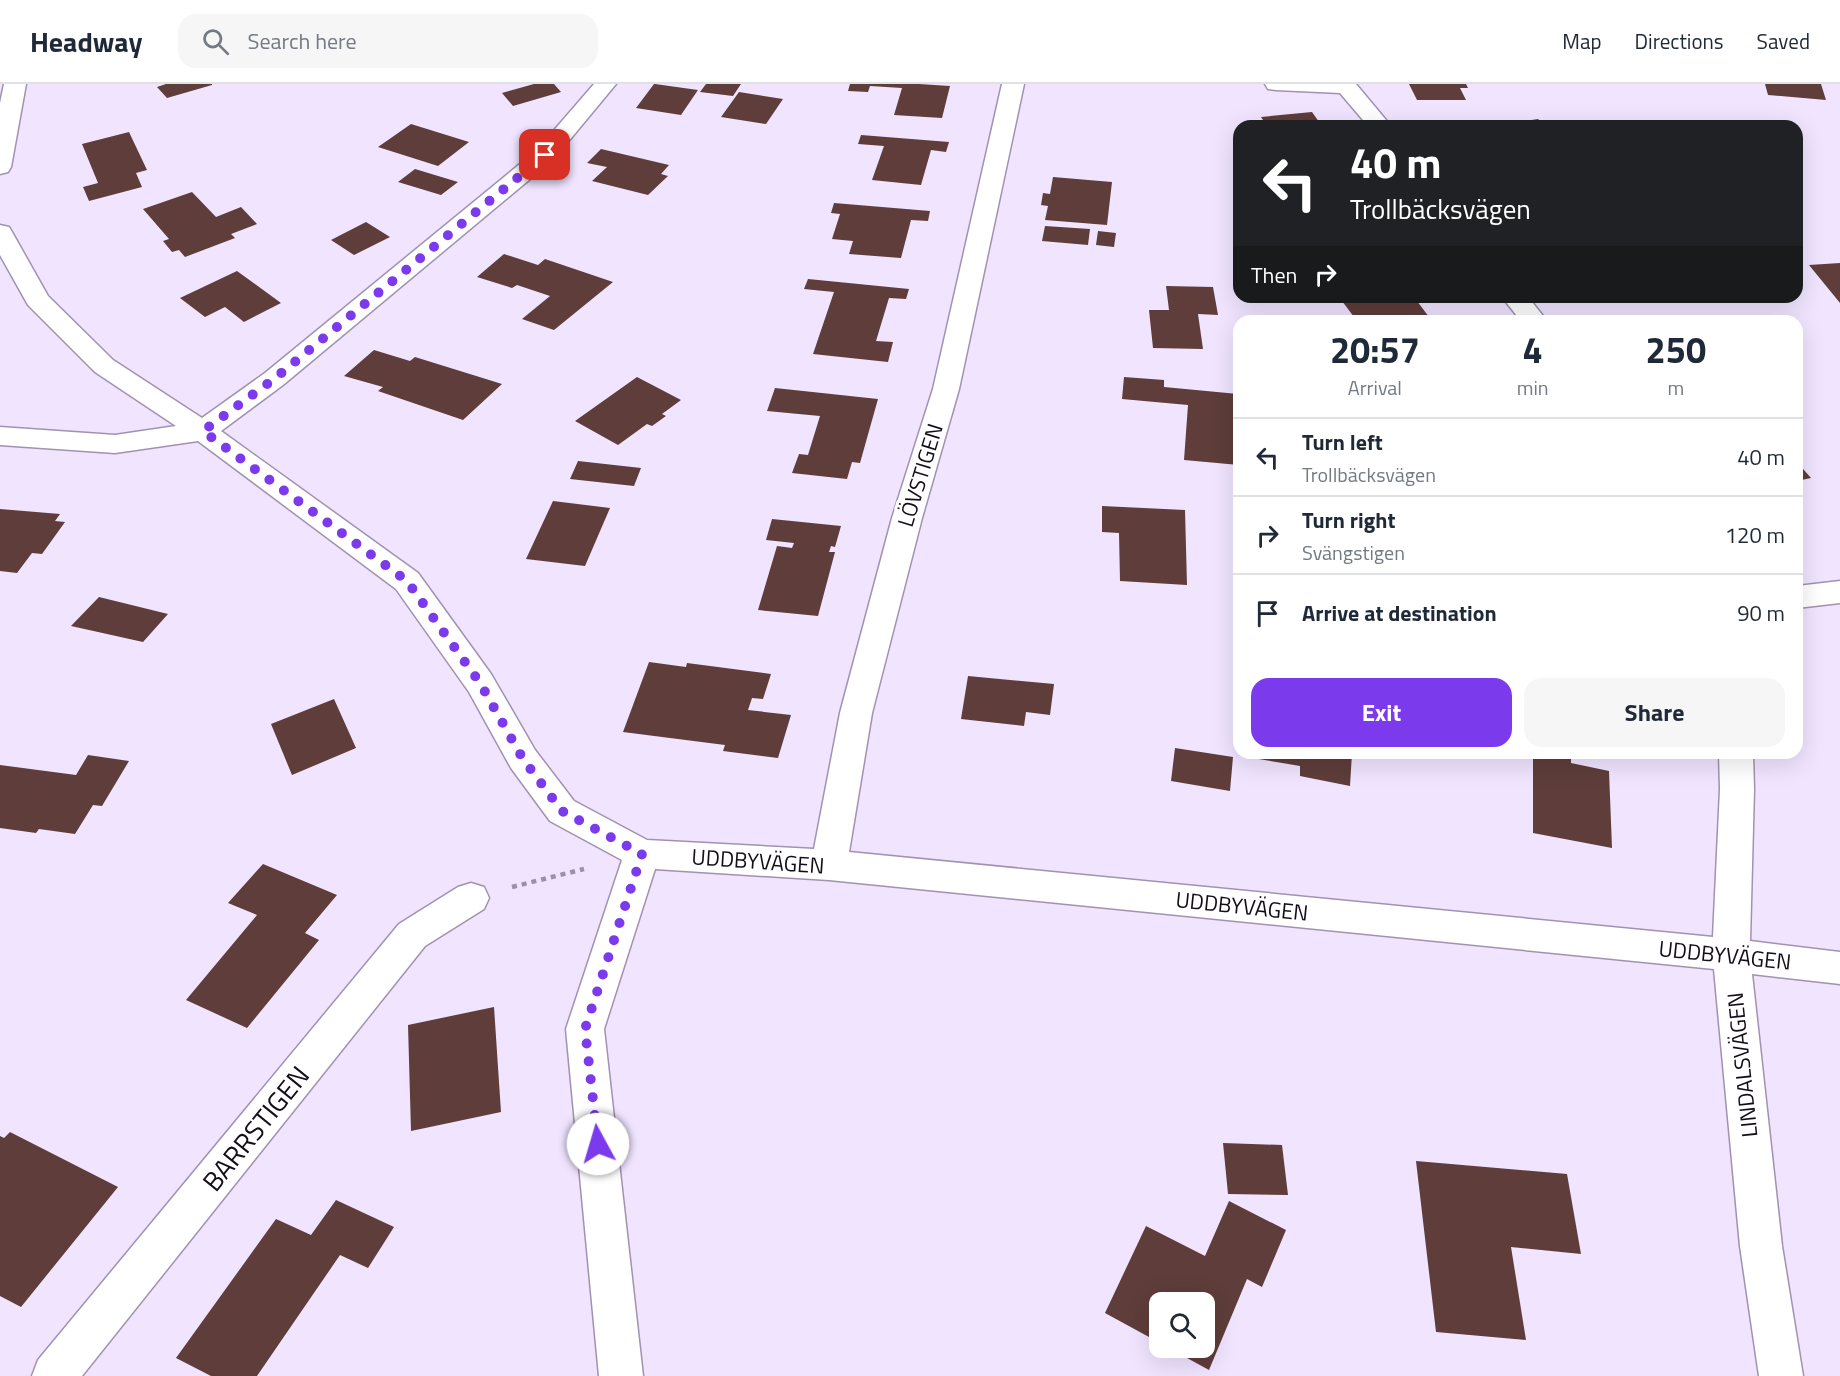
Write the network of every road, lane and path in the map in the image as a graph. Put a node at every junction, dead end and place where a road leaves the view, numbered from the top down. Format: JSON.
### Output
{"nodes":[{"id":1,"x":15,"y":84,"type":"edge"},
{"id":2,"x":605,"y":84,"type":"edge"},
{"id":3,"x":1013,"y":84,"type":"edge"},
{"id":4,"x":1276,"y":84,"type":"edge"},
{"id":5,"x":1345,"y":86,"type":"edge"},
{"id":6,"x":1375,"y":120,"type":"edge"},
{"id":7,"x":0,"y":167,"type":"edge"},
{"id":8,"x":0,"y":232,"type":"edge"},
{"id":9,"x":1520,"y":303,"type":"edge"},
{"id":10,"x":1529,"y":315,"type":"edge"},
{"id":11,"x":203,"y":431,"type":"junction"},
{"id":12,"x":0,"y":436,"type":"edge"},
{"id":13,"x":1840,"y":591,"type":"edge"},
{"id":14,"x":1803,"y":596,"type":"edge"},
{"id":15,"x":1736,"y":759,"type":"edge"},
{"id":16,"x":642,"y":854,"type":"junction"},
{"id":17,"x":829,"y":865,"type":"junction"},
{"id":18,"x":471,"y":898,"type":"joint"},
{"id":19,"x":1731,"y":955,"type":"junction"},
{"id":20,"x":1840,"y":968,"type":"edge"},
{"id":21,"x":54,"y":1376,"type":"edge"},
{"id":22,"x":621,"y":1376,"type":"edge"},
{"id":23,"x":1781,"y":1376,"type":"edge"}],
"edges":[{"from":1,"to":7,"type":"street"},
{"from":2,"to":11,"type":"street"},
{"from":3,"to":17,"type":"street","name":"LÖVSTIGEN"},
{"from":4,"to":5,"type":"street"},
{"from":5,"to":6,"type":"street"},
{"from":8,"to":11,"type":"street"},
{"from":9,"to":10,"type":"street"},
{"from":11,"to":12,"type":"street"},
{"from":11,"to":16,"type":"street"},
{"from":13,"to":14,"type":"street"},
{"from":15,"to":19,"type":"street","name":"LINDALSVÄGEN"},
{"from":16,"to":17,"type":"street","name":"UDDBYVÄGEN"},
{"from":16,"to":18,"type":"path"},
{"from":16,"to":22,"type":"street"},
{"from":17,"to":19,"type":"street","name":"UDDBYVÄGEN"},
{"from":18,"to":21,"type":"street","name":"BARRSTIGEN"},
{"from":19,"to":20,"type":"street","name":"UDDBYVÄGEN"},
{"from":19,"to":23,"type":"street","name":"LINDALSVÄGEN"}]}
